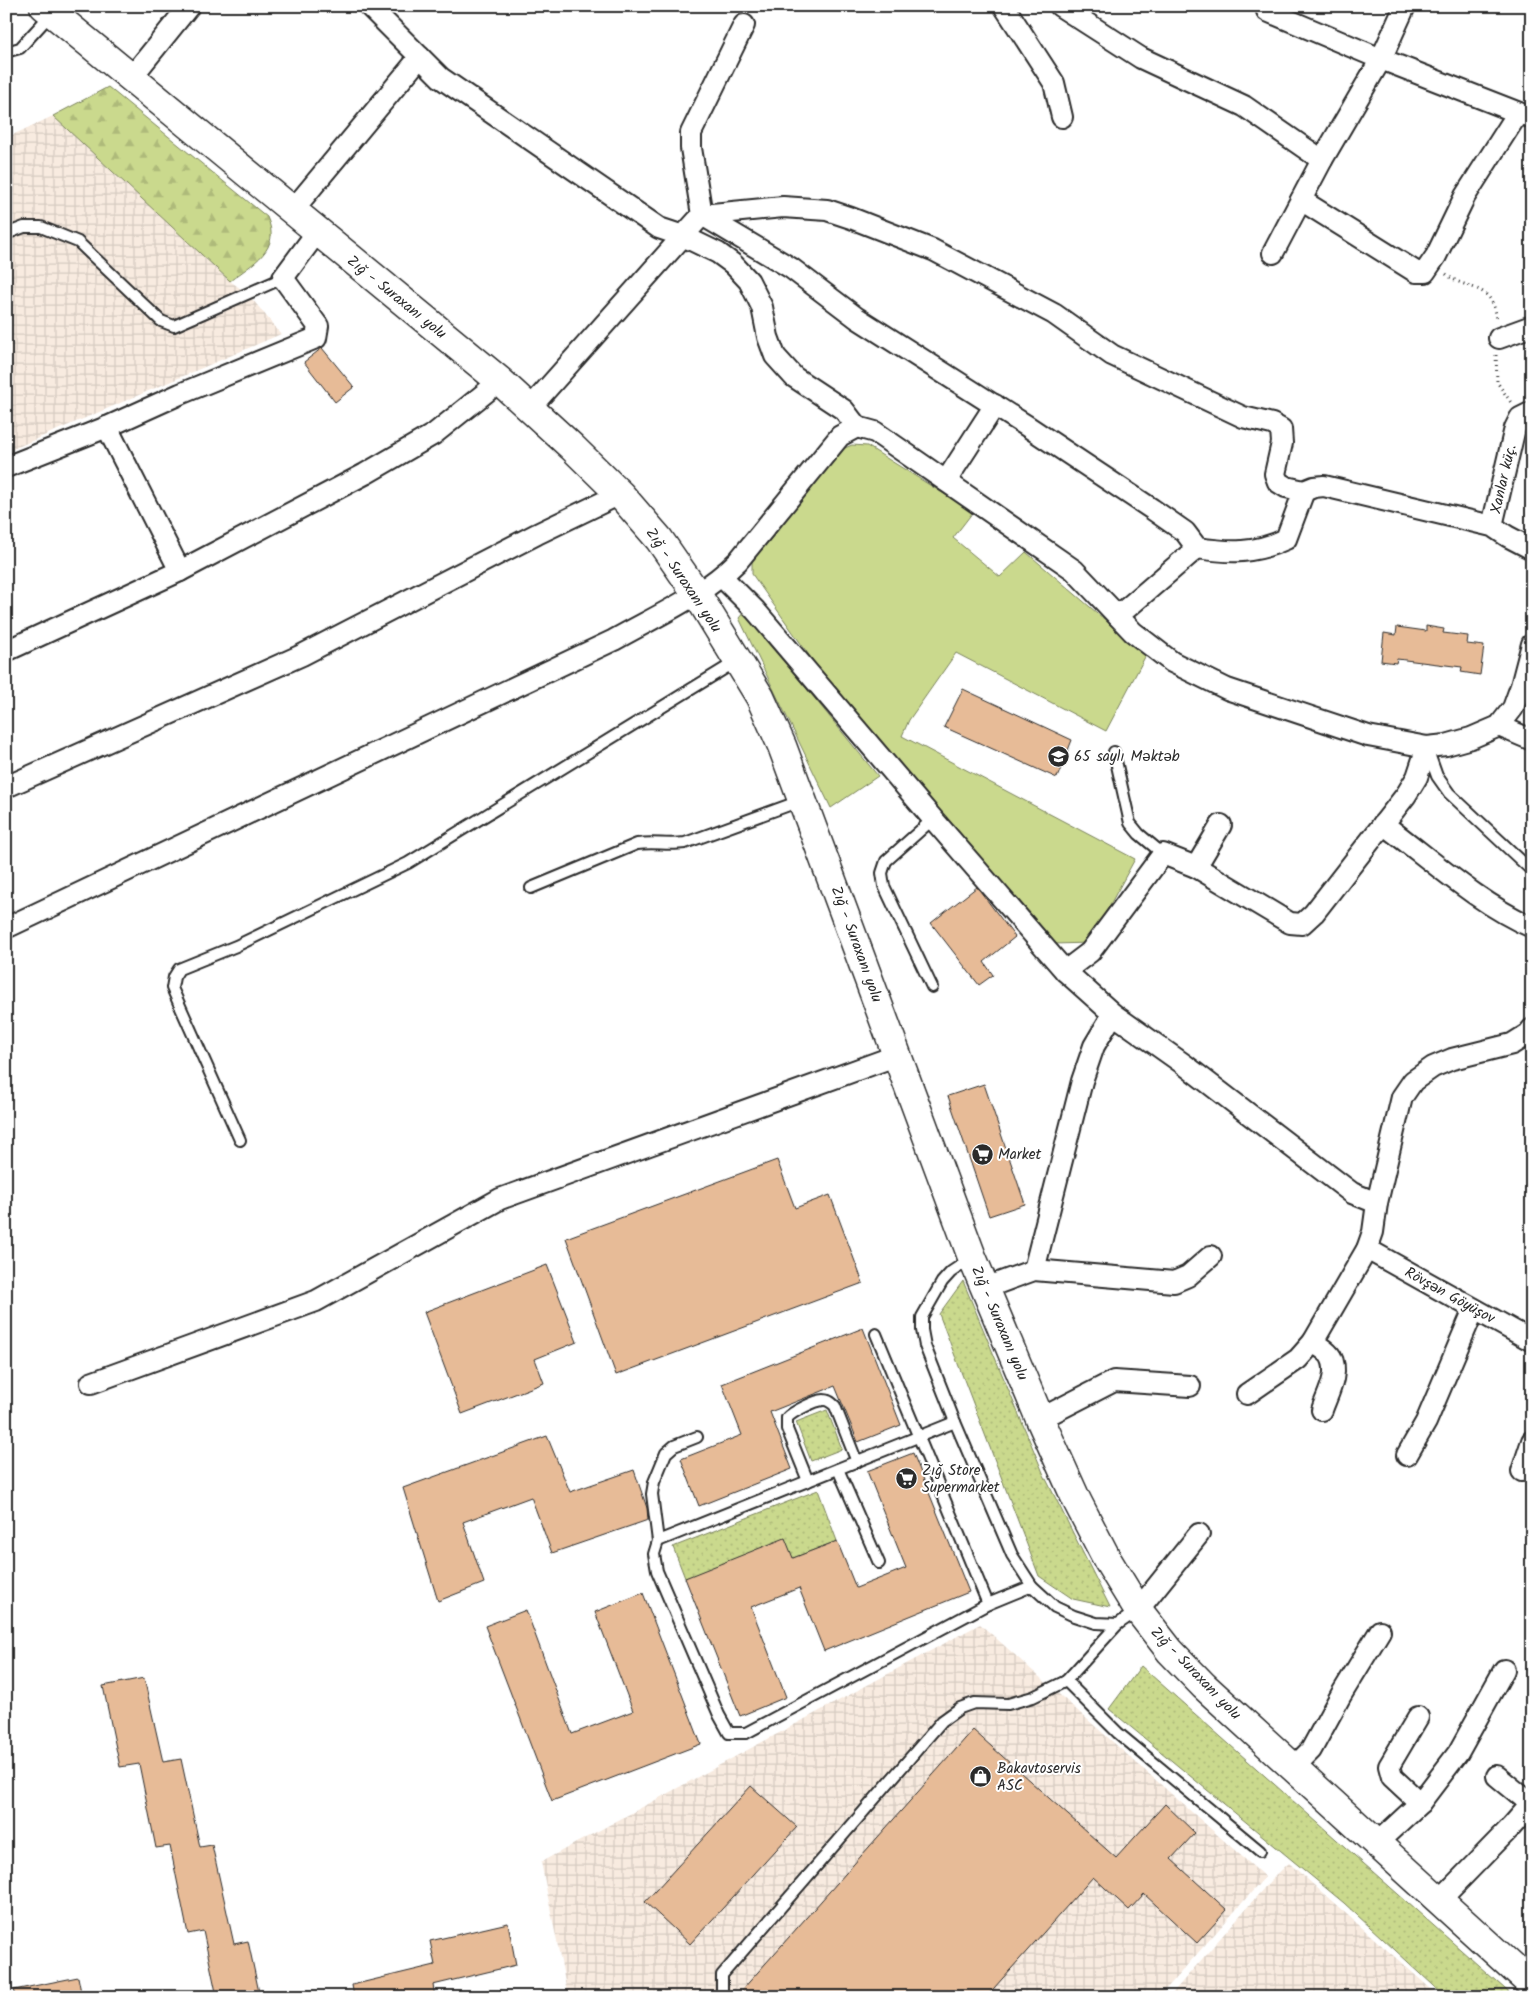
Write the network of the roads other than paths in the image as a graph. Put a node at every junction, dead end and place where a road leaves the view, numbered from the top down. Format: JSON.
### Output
{"nodes":[{"id":1,"x":189,"y":6,"type":"edge"},
{"id":2,"x":369,"y":6,"type":"edge"},
{"id":3,"x":1004,"y":6,"type":"edge"},
{"id":4,"x":1060,"y":6,"type":"edge"},
{"id":5,"x":1268,"y":6,"type":"edge"},
{"id":6,"x":1405,"y":6,"type":"edge"},
{"id":7,"x":48,"y":10,"type":"edge"},
{"id":8,"x":744,"y":25,"type":"dead end"},
{"id":9,"x":6,"y":48,"type":"edge"},
{"id":10,"x":420,"y":57,"type":"junction"},
{"id":11,"x":1381,"y":58,"type":"junction"},
{"id":12,"x":131,"y":78,"type":"junction"},
{"id":13,"x":1525,"y":115,"type":"edge"},
{"id":14,"x":1062,"y":117,"type":"dead end"},
{"id":15,"x":1322,"y":160,"type":"junction"},
{"id":16,"x":1301,"y":200,"type":"junction"},
{"id":17,"x":292,"y":211,"type":"junction"},
{"id":18,"x":702,"y":215,"type":"junction"},
{"id":19,"x":317,"y":232,"type":"junction"},
{"id":20,"x":6,"y":234,"type":"edge"},
{"id":21,"x":683,"y":236,"type":"junction"},
{"id":22,"x":1273,"y":253,"type":"dead end"},
{"id":23,"x":283,"y":278,"type":"junction"},
{"id":24,"x":1532,"y":326,"type":"edge"},
{"id":25,"x":1498,"y":338,"type":"dead end"},
{"id":26,"x":500,"y":382,"type":"junction"},
{"id":27,"x":994,"y":405,"type":"junction"},
{"id":28,"x":530,"y":408,"type":"junction"},
{"id":29,"x":1532,"y":412,"type":"edge"},
{"id":30,"x":107,"y":427,"type":"junction"},
{"id":31,"x":857,"y":427,"type":"junction"},
{"id":32,"x":6,"y":467,"type":"edge"},
{"id":33,"x":946,"y":481,"type":"junction"},
{"id":34,"x":1304,"y":491,"type":"junction"},
{"id":35,"x":620,"y":494,"type":"junction"},
{"id":36,"x":1492,"y":526,"type":"junction"},
{"id":37,"x":1197,"y":548,"type":"junction"},
{"id":38,"x":1532,"y":549,"type":"edge"},
{"id":39,"x":180,"y":571,"type":"junction"},
{"id":40,"x":722,"y":577,"type":"junction"},
{"id":41,"x":697,"y":594,"type":"junction"},
{"id":42,"x":1118,"y":616,"type":"junction"},
{"id":43,"x":1532,"y":644,"type":"edge"},
{"id":44,"x":6,"y":651,"type":"edge"},
{"id":45,"x":738,"y":661,"type":"junction"},
{"id":46,"x":1499,"y":726,"type":"junction"},
{"id":47,"x":1532,"y":740,"type":"edge"},
{"id":48,"x":1427,"y":747,"type":"junction"},
{"id":49,"x":1114,"y":752,"type":"dead end"},
{"id":50,"x":6,"y":787,"type":"edge"},
{"id":51,"x":804,"y":799,"type":"junction"},
{"id":52,"x":933,"y":819,"type":"junction"},
{"id":53,"x":1383,"y":824,"type":"junction"},
{"id":54,"x":1221,"y":825,"type":"dead end"},
{"id":55,"x":1163,"y":854,"type":"junction"},
{"id":56,"x":1196,"y":867,"type":"junction"},
{"id":57,"x":1529,"y":868,"type":"dead end"},
{"id":58,"x":531,"y":888,"type":"dead end"},
{"id":59,"x":1532,"y":927,"type":"edge"},
{"id":60,"x":6,"y":928,"type":"edge"},
{"id":61,"x":1065,"y":971,"type":"junction"},
{"id":62,"x":932,"y":987,"type":"dead end"},
{"id":63,"x":1113,"y":1014,"type":"junction"},
{"id":64,"x":1530,"y":1035,"type":"edge"},
{"id":65,"x":898,"y":1055,"type":"junction"},
{"id":66,"x":240,"y":1140,"type":"dead end"},
{"id":67,"x":1377,"y":1203,"type":"junction"},
{"id":68,"x":1367,"y":1249,"type":"junction"},
{"id":69,"x":1211,"y":1256,"type":"dead end"},
{"id":70,"x":972,"y":1257,"type":"junction"},
{"id":71,"x":1034,"y":1270,"type":"junction"},
{"id":72,"x":985,"y":1288,"type":"junction"},
{"id":73,"x":1474,"y":1308,"type":"junction"},
{"id":74,"x":876,"y":1334,"type":"dead end"},
{"id":75,"x":1532,"y":1341,"type":"edge"},
{"id":76,"x":1313,"y":1342,"type":"junction"},
{"id":77,"x":91,"y":1383,"type":"dead end"},
{"id":78,"x":1190,"y":1386,"type":"dead end"},
{"id":79,"x":1247,"y":1394,"type":"dead end"},
{"id":80,"x":1322,"y":1410,"type":"dead end"},
{"id":81,"x":1040,"y":1419,"type":"junction"},
{"id":82,"x":955,"y":1422,"type":"junction"},
{"id":83,"x":697,"y":1437,"type":"dead end"},
{"id":84,"x":919,"y":1437,"type":"junction"},
{"id":85,"x":1532,"y":1441,"type":"edge"},
{"id":86,"x":1407,"y":1456,"type":"dead end"},
{"id":87,"x":856,"y":1462,"type":"junction"},
{"id":88,"x":838,"y":1469,"type":"junction"},
{"id":89,"x":1522,"y":1471,"type":"dead end"},
{"id":90,"x":808,"y":1481,"type":"junction"},
{"id":91,"x":1199,"y":1534,"type":"dead end"},
{"id":92,"x":658,"y":1541,"type":"junction"},
{"id":93,"x":879,"y":1563,"type":"dead end"},
{"id":94,"x":1032,"y":1586,"type":"junction"},
{"id":95,"x":988,"y":1604,"type":"junction"},
{"id":96,"x":1128,"y":1617,"type":"junction"},
{"id":97,"x":1380,"y":1631,"type":"dead end"},
{"id":98,"x":1504,"y":1670,"type":"dead end"},
{"id":99,"x":1066,"y":1681,"type":"junction"},
{"id":100,"x":1418,"y":1717,"type":"dead end"},
{"id":101,"x":1294,"y":1767,"type":"junction"},
{"id":102,"x":1497,"y":1776,"type":"dead end"},
{"id":103,"x":1420,"y":1803,"type":"junction"},
{"id":104,"x":1531,"y":1804,"type":"edge"},
{"id":105,"x":1377,"y":1843,"type":"junction"},
{"id":106,"x":1260,"y":1851,"type":"dead end"},
{"id":107,"x":1440,"y":1900,"type":"junction"},
{"id":108,"x":1529,"y":1976,"type":"edge"},
{"id":109,"x":722,"y":1997,"type":"edge"}],
"edges":[{"from":1,"to":12,"type":"street"},
{"from":2,"to":10,"type":"street"},
{"from":3,"to":14,"type":"street"},
{"from":4,"to":15,"type":"street"},
{"from":5,"to":11,"type":"street"},
{"from":6,"to":11,"type":"street"},
{"from":7,"to":9,"type":"lane"},
{"from":7,"to":12,"type":"main road","name":"Zığ - Suraxanı yolu"},
{"from":8,"to":18,"type":"street"},
{"from":10,"to":17,"type":"street"},
{"from":10,"to":21,"type":"street"},
{"from":11,"to":13,"type":"street"},
{"from":11,"to":15,"type":"street"},
{"from":12,"to":17,"type":"main road","name":"Zığ - Suraxanı yolu"},
{"from":13,"to":16,"type":"street"},
{"from":15,"to":16,"type":"street"},
{"from":16,"to":22,"type":"street"},
{"from":17,"to":19,"type":"main road","name":"Zığ - Suraxanı yolu"},
{"from":18,"to":21,"type":"street"},
{"from":18,"to":27,"type":"street"},
{"from":18,"to":34,"type":"street"},
{"from":19,"to":23,"type":"street"},
{"from":19,"to":26,"type":"main road","name":"Zığ - Suraxanı yolu"},
{"from":20,"to":23,"type":"lane"},
{"from":21,"to":28,"type":"street"},
{"from":21,"to":31,"type":"street"},
{"from":23,"to":30,"type":"street"},
{"from":24,"to":25,"type":"street"},
{"from":26,"to":28,"type":"main road","name":"Zığ - Suraxanı yolu"},
{"from":26,"to":39,"type":"street"},
{"from":27,"to":33,"type":"street"},
{"from":27,"to":37,"type":"street"},
{"from":28,"to":35,"type":"main road","name":"Zığ - Suraxanı yolu"},
{"from":29,"to":36,"type":"street","name":"Xanlar küç."},
{"from":30,"to":32,"type":"street"},
{"from":30,"to":39,"type":"street"},
{"from":31,"to":33,"type":"street"},
{"from":31,"to":40,"type":"street"},
{"from":33,"to":42,"type":"street"},
{"from":34,"to":36,"type":"street"},
{"from":34,"to":37,"type":"street"},
{"from":35,"to":41,"type":"main road","name":"Zığ - Suraxanı yolu"},
{"from":35,"to":50,"type":"street"},
{"from":36,"to":38,"type":"street"},
{"from":37,"to":42,"type":"street"},
{"from":39,"to":44,"type":"street"},
{"from":40,"to":41,"type":"street"},
{"from":40,"to":52,"type":"street"},
{"from":41,"to":45,"type":"main road","name":"Zığ - Suraxanı yolu"},
{"from":41,"to":60,"type":"street"},
{"from":42,"to":48,"type":"street"},
{"from":43,"to":46,"type":"street"},
{"from":45,"to":51,"type":"main road","name":"Zığ - Suraxanı yolu"},
{"from":45,"to":66,"type":"lane"},
{"from":46,"to":47,"type":"street"},
{"from":46,"to":48,"type":"street"},
{"from":48,"to":53,"type":"street"},
{"from":48,"to":57,"type":"lane"},
{"from":49,"to":55,"type":"lane"},
{"from":51,"to":58,"type":"lane"},
{"from":51,"to":65,"type":"main road","name":"Zığ - Suraxanı yolu"},
{"from":52,"to":61,"type":"street"},
{"from":52,"to":62,"type":"lane"},
{"from":53,"to":56,"type":"street"},
{"from":53,"to":59,"type":"street"},
{"from":54,"to":56,"type":"street"},
{"from":55,"to":56,"type":"street"},
{"from":55,"to":61,"type":"street"},
{"from":61,"to":63,"type":"street"},
{"from":63,"to":67,"type":"street"},
{"from":63,"to":71,"type":"street"},
{"from":64,"to":67,"type":"street"},
{"from":65,"to":70,"type":"main road","name":"Zığ - Suraxanı yolu"},
{"from":65,"to":77,"type":"street"},
{"from":67,"to":68,"type":"street"},
{"from":68,"to":73,"type":"street","name":"Rövşən Göyüşov"},
{"from":68,"to":76,"type":"street"},
{"from":69,"to":71,"type":"street"},
{"from":70,"to":72,"type":"main road","name":"Zığ - Suraxanı yolu"},
{"from":70,"to":82,"type":"lane"},
{"from":71,"to":72,"type":"street"},
{"from":72,"to":81,"type":"main road","name":"Zığ - Suraxanı yolu"},
{"from":73,"to":75,"type":"street","name":"Rövşən Göyüşov"},
{"from":73,"to":86,"type":"street"},
{"from":74,"to":84,"type":"lane"},
{"from":76,"to":79,"type":"street"},
{"from":76,"to":80,"type":"street"},
{"from":78,"to":81,"type":"street"},
{"from":81,"to":96,"type":"main road","name":"Zığ - Suraxanı yolu"},
{"from":82,"to":84,"type":"lane"},
{"from":82,"to":94,"type":"lane"},
{"from":83,"to":92,"type":"lane"},
{"from":84,"to":87,"type":"lane"},
{"from":84,"to":95,"type":"lane"},
{"from":85,"to":89,"type":"street"},
{"from":87,"to":88,"type":"lane"},
{"from":87,"to":90,"type":"lane"},
{"from":88,"to":90,"type":"lane"},
{"from":88,"to":93,"type":"lane"},
{"from":90,"to":92,"type":"lane"},
{"from":91,"to":96,"type":"street"},
{"from":92,"to":95,"type":"lane"},
{"from":94,"to":95,"type":"lane"},
{"from":94,"to":96,"type":"lane"},
{"from":96,"to":99,"type":"lane"},
{"from":96,"to":101,"type":"main road","name":"Zığ - Suraxanı yolu"},
{"from":97,"to":101,"type":"street"},
{"from":98,"to":103,"type":"street"},
{"from":99,"to":106,"type":"lane"},
{"from":99,"to":109,"type":"lane"},
{"from":100,"to":103,"type":"street"},
{"from":101,"to":105,"type":"main road","name":"Zığ - Suraxanı yolu"},
{"from":102,"to":104,"type":"street"},
{"from":103,"to":105,"type":"street"},
{"from":104,"to":107,"type":"street"},
{"from":105,"to":107,"type":"main road","name":"Zığ - Suraxanı yolu"},
{"from":107,"to":108,"type":"main road","name":"Zığ - Suraxanı yolu"}]}
